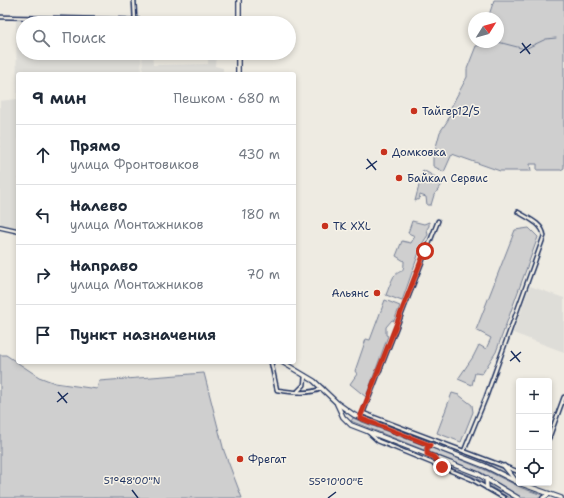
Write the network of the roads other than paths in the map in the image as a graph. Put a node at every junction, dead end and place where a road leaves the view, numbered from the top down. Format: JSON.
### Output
{"nodes":[{"id":1,"x":134,"y":0,"type":"edge"},
{"id":2,"x":240,"y":0,"type":"edge"},
{"id":3,"x":135,"y":16,"type":"edge"},
{"id":4,"x":239,"y":16,"type":"edge"},
{"id":5,"x":0,"y":17,"type":"edge"},
{"id":6,"x":16,"y":17,"type":"edge"},
{"id":7,"x":238,"y":60,"type":"edge"},
{"id":8,"x":238,"y":72,"type":"edge"},
{"id":9,"x":518,"y":212,"type":"dead end"},
{"id":10,"x":438,"y":221,"type":"dead end"},
{"id":11,"x":0,"y":227,"type":"edge"},
{"id":12,"x":16,"y":231,"type":"edge"},
{"id":13,"x":270,"y":364,"type":"edge"},
{"id":14,"x":286,"y":364,"type":"edge"},
{"id":15,"x":304,"y":374,"type":"junction"},
{"id":16,"x":322,"y":388,"type":"junction"},
{"id":17,"x":297,"y":392,"type":"junction"},
{"id":18,"x":564,"y":396,"type":"edge"},
{"id":19,"x":337,"y":403,"type":"junction"},
{"id":20,"x":363,"y":413,"type":"junction"},
{"id":21,"x":354,"y":415,"type":"junction"},
{"id":22,"x":360,"y":418,"type":"junction"},
{"id":23,"x":380,"y":420,"type":"junction"},
{"id":24,"x":350,"y":423,"type":"junction"},
{"id":25,"x":374,"y":423,"type":"junction"},
{"id":26,"x":552,"y":430,"type":"edge"},
{"id":27,"x":366,"y":431,"type":"junction"},
{"id":28,"x":430,"y":445,"type":"junction"},
{"id":29,"x":464,"y":451,"type":"junction"},
{"id":30,"x":427,"y":454,"type":"junction"},
{"id":31,"x":434,"y":457,"type":"junction"},
{"id":32,"x":504,"y":466,"type":"junction"},
{"id":33,"x":442,"y":467,"type":"junction"},
{"id":34,"x":516,"y":471,"type":"edge"},
{"id":35,"x":486,"y":478,"type":"junction"},
{"id":36,"x":516,"y":481,"type":"edge"},
{"id":37,"x":516,"y":482,"type":"edge"},
{"id":38,"x":525,"y":486,"type":"edge"},
{"id":39,"x":487,"y":488,"type":"junction"},
{"id":40,"x":530,"y":488,"type":"joint"},
{"id":41,"x":549,"y":494,"type":"junction"},
{"id":42,"x":504,"y":498,"type":"edge"},
{"id":43,"x":518,"y":498,"type":"edge"},
{"id":44,"x":543,"y":498,"type":"edge"},
{"id":45,"x":561,"y":498,"type":"edge"}],
"edges":[{"from":1,"to":3,"type":"street"},
{"from":2,"to":4,"type":"main road"},
{"from":5,"to":6,"type":"street"},
{"from":7,"to":8,"type":"main road"},
{"from":9,"to":29,"type":"street"},
{"from":10,"to":20,"type":"street"},
{"from":11,"to":12,"type":"main road"},
{"from":13,"to":17,"type":"street"},
{"from":14,"to":15,"type":"main road"},
{"from":15,"to":16,"type":"main road"},
{"from":15,"to":17,"type":"street"},
{"from":16,"to":17,"type":"street"},
{"from":16,"to":19,"type":"main road"},
{"from":18,"to":26,"type":"street"},
{"from":19,"to":21,"type":"main road"},
{"from":19,"to":24,"type":"main road"},
{"from":20,"to":22,"type":"street"},
{"from":20,"to":23,"type":"street"},
{"from":21,"to":22,"type":"main road"},
{"from":21,"to":24,"type":"main road"},
{"from":22,"to":25,"type":"main road"},
{"from":23,"to":25,"type":"street"},
{"from":23,"to":29,"type":"street"},
{"from":24,"to":27,"type":"main road"},
{"from":25,"to":28,"type":"main road"},
{"from":27,"to":30,"type":"main road"},
{"from":27,"to":33,"type":"street"},
{"from":28,"to":30,"type":"main road"},
{"from":28,"to":37,"type":"main road"},
{"from":29,"to":32,"type":"street"},
{"from":30,"to":31,"type":"main road"},
{"from":31,"to":33,"type":"main road"},
{"from":31,"to":35,"type":"main road"},
{"from":32,"to":34,"type":"street"},
{"from":32,"to":36,"type":"main road"},
{"from":33,"to":39,"type":"street"},
{"from":35,"to":39,"type":"main road"},
{"from":35,"to":43,"type":"main road"},
{"from":38,"to":40,"type":"main road"},
{"from":39,"to":42,"type":"street"},
{"from":40,"to":41,"type":"main road"},
{"from":41,"to":44,"type":"main road"},
{"from":41,"to":45,"type":"main road"}]}
